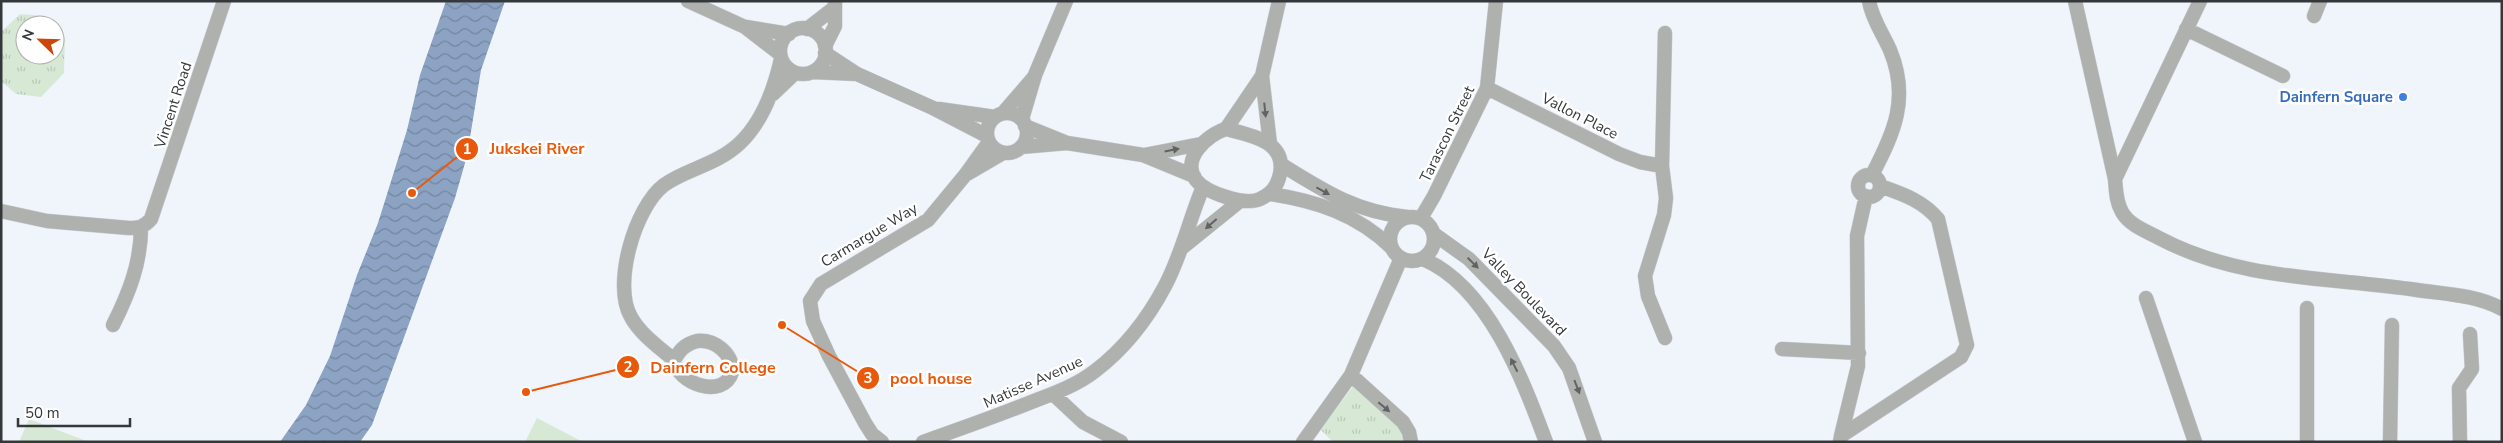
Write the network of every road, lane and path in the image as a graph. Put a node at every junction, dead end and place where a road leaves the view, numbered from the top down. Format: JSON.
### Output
{"nodes":[{"id":1,"x":224,"y":1,"type":"edge"},
{"id":2,"x":688,"y":1,"type":"edge"},
{"id":3,"x":1066,"y":1,"type":"edge"},
{"id":4,"x":1279,"y":1,"type":"edge"},
{"id":5,"x":1496,"y":1,"type":"edge"},
{"id":6,"x":1869,"y":1,"type":"edge"},
{"id":7,"x":2075,"y":1,"type":"edge"},
{"id":8,"x":2200,"y":1,"type":"edge"},
{"id":9,"x":2320,"y":1,"type":"edge"},
{"id":10,"x":834,"y":4,"type":"edge"},
{"id":11,"x":2314,"y":16,"type":"dead end"},
{"id":12,"x":746,"y":27,"type":"junction"},
{"id":13,"x":807,"y":29,"type":"junction"},
{"id":14,"x":2186,"y":30,"type":"junction"},
{"id":15,"x":1665,"y":33,"type":"dead end"},
{"id":16,"x":789,"y":34,"type":"junction"},
{"id":17,"x":825,"y":49,"type":"junction"},
{"id":18,"x":781,"y":57,"type":"junction"},
{"id":19,"x":812,"y":72,"type":"junction"},
{"id":20,"x":795,"y":73,"type":"junction"},
{"id":21,"x":857,"y":74,"type":"junction"},
{"id":22,"x":1035,"y":75,"type":"junction"},
{"id":23,"x":1262,"y":76,"type":"junction"},
{"id":24,"x":2283,"y":76,"type":"dead end"},
{"id":25,"x":1487,"y":88,"type":"junction"},
{"id":26,"x":771,"y":97,"type":"junction"},
{"id":27,"x":933,"y":108,"type":"junction"},
{"id":28,"x":999,"y":115,"type":"junction"},
{"id":29,"x":1024,"y":123,"type":"junction"},
{"id":30,"x":1226,"y":129,"type":"junction"},
{"id":31,"x":988,"y":139,"type":"junction"},
{"id":32,"x":1067,"y":143,"type":"junction"},
{"id":33,"x":1201,"y":144,"type":"junction"},
{"id":34,"x":1270,"y":144,"type":"junction"},
{"id":35,"x":1021,"y":147,"type":"junction"},
{"id":36,"x":1003,"y":153,"type":"junction"},
{"id":37,"x":1143,"y":155,"type":"junction"},
{"id":38,"x":1282,"y":165,"type":"junction"},
{"id":39,"x":1662,"y":166,"type":"junction"},
{"id":40,"x":966,"y":174,"type":"junction"},
{"id":41,"x":1194,"y":176,"type":"junction"},
{"id":42,"x":2115,"y":179,"type":"junction"},
{"id":43,"x":1876,"y":181,"type":"junction"},
{"id":44,"x":1203,"y":187,"type":"junction"},
{"id":45,"x":1270,"y":194,"type":"junction"},
{"id":46,"x":1866,"y":196,"type":"junction"},
{"id":47,"x":1240,"y":201,"type":"junction"},
{"id":48,"x":1,"y":211,"type":"edge"},
{"id":49,"x":1406,"y":217,"type":"junction"},
{"id":50,"x":1421,"y":218,"type":"junction"},
{"id":51,"x":146,"y":223,"type":"junction"},
{"id":52,"x":1434,"y":234,"type":"junction"},
{"id":53,"x":1183,"y":247,"type":"junction"},
{"id":54,"x":1392,"y":248,"type":"junction"},
{"id":55,"x":1401,"y":258,"type":"junction"},
{"id":56,"x":1423,"y":258,"type":"junction"},
{"id":57,"x":2146,"y":298,"type":"dead end"},
{"id":58,"x":2307,"y":308,"type":"dead end"},
{"id":59,"x":2502,"y":309,"type":"edge"},
{"id":60,"x":113,"y":324,"type":"dead end"},
{"id":61,"x":2392,"y":325,"type":"dead end"},
{"id":62,"x":2470,"y":334,"type":"dead end"},
{"id":63,"x":1665,"y":338,"type":"dead end"},
{"id":64,"x":1782,"y":349,"type":"dead end"},
{"id":65,"x":1859,"y":353,"type":"junction"},
{"id":66,"x":674,"y":360,"type":"dead end"},
{"id":67,"x":1351,"y":375,"type":"junction"},
{"id":68,"x":1053,"y":394,"type":"junction"},
{"id":69,"x":1840,"y":439,"type":"edge"},
{"id":70,"x":1308,"y":440,"type":"edge"},
{"id":71,"x":882,"y":442,"type":"edge"},
{"id":72,"x":923,"y":442,"type":"edge"},
{"id":73,"x":1121,"y":442,"type":"edge"},
{"id":74,"x":1411,"y":442,"type":"edge"},
{"id":75,"x":1546,"y":442,"type":"edge"},
{"id":76,"x":1595,"y":442,"type":"edge"},
{"id":77,"x":2195,"y":442,"type":"edge"},
{"id":78,"x":2307,"y":442,"type":"edge"},
{"id":79,"x":2390,"y":442,"type":"edge"},
{"id":80,"x":2460,"y":442,"type":"edge"}],
"edges":[{"from":1,"to":51,"type":"street","name":"Vincent Road"},
{"from":2,"to":12,"type":"street"},
{"from":3,"to":22,"type":"street"},
{"from":4,"to":23,"type":"street"},
{"from":5,"to":25,"type":"street","name":"Tarascon Street"},
{"from":6,"to":43,"type":"street"},
{"from":7,"to":42,"type":"street"},
{"from":8,"to":14,"type":"street"},
{"from":9,"to":11,"type":"street"},
{"from":10,"to":13,"type":"street"},
{"from":10,"to":17,"type":"street"},
{"from":12,"to":16,"type":"street"},
{"from":12,"to":18,"type":"street"},
{"from":13,"to":16,"type":"street"},
{"from":13,"to":17,"type":"street"},
{"from":14,"to":24,"type":"street"},
{"from":14,"to":42,"type":"street"},
{"from":15,"to":39,"type":"street"},
{"from":16,"to":18,"type":"street"},
{"from":17,"to":19,"type":"street"},
{"from":17,"to":21,"type":"street"},
{"from":18,"to":20,"type":"street"},
{"from":18,"to":26,"type":"street"},
{"from":19,"to":20,"type":"street"},
{"from":19,"to":21,"type":"street"},
{"from":20,"to":26,"type":"street"},
{"from":21,"to":27,"type":"street"},
{"from":22,"to":28,"type":"street"},
{"from":22,"to":29,"type":"street"},
{"from":23,"to":30,"type":"street"},
{"from":23,"to":34,"type":"street","one_way":true},
{"from":25,"to":39,"type":"street","name":"Vallon Place"},
{"from":25,"to":50,"type":"street","name":"Tarascon Street"},
{"from":26,"to":66,"type":"street"},
{"from":27,"to":28,"type":"street"},
{"from":27,"to":31,"type":"street"},
{"from":28,"to":29,"type":"street"},
{"from":28,"to":31,"type":"street"},
{"from":29,"to":32,"type":"street"},
{"from":29,"to":35,"type":"street"},
{"from":30,"to":33,"type":"street"},
{"from":30,"to":34,"type":"street"},
{"from":31,"to":36,"type":"street"},
{"from":31,"to":40,"type":"street","name":"Carmargue Way"},
{"from":32,"to":35,"type":"street"},
{"from":32,"to":37,"type":"street"},
{"from":37,"to":33,"type":"street","one_way":true},
{"from":33,"to":41,"type":"street"},
{"from":34,"to":38,"type":"street"},
{"from":35,"to":36,"type":"street"},
{"from":36,"to":40,"type":"street","name":"Carmargue Way"},
{"from":37,"to":41,"type":"street"},
{"from":38,"to":45,"type":"street"},
{"from":38,"to":49,"type":"street","one_way":true},
{"from":39,"to":63,"type":"street"},
{"from":40,"to":71,"type":"street","name":"Carmargue Way"},
{"from":41,"to":44,"type":"street"},
{"from":42,"to":59,"type":"street"},
{"from":43,"to":46,"type":"street"},
{"from":43,"to":46,"type":"street"},
{"from":43,"to":69,"type":"street"},
{"from":44,"to":47,"type":"street"},
{"from":44,"to":53,"type":"street","name":"Matisse Avenue"},
{"from":45,"to":47,"type":"street"},
{"from":45,"to":54,"type":"street"},
{"from":46,"to":65,"type":"street"},
{"from":47,"to":53,"type":"street","name":"Matisse Avenue","one_way":true},
{"from":48,"to":51,"type":"street"},
{"from":49,"to":50,"type":"street"},
{"from":49,"to":54,"type":"street"},
{"from":50,"to":52,"type":"street"},
{"from":51,"to":60,"type":"street","name":"Vincent Road"},
{"from":52,"to":56,"type":"street"},
{"from":52,"to":76,"type":"street","name":"Valley Boulevard","one_way":true},
{"from":53,"to":68,"type":"street","name":"Matisse Avenue"},
{"from":54,"to":55,"type":"street"},
{"from":55,"to":56,"type":"street"},
{"from":55,"to":67,"type":"street"},
{"from":75,"to":56,"type":"street","one_way":true},
{"from":57,"to":77,"type":"street"},
{"from":58,"to":78,"type":"street"},
{"from":61,"to":79,"type":"street"},
{"from":62,"to":80,"type":"street"},
{"from":64,"to":65,"type":"street"},
{"from":65,"to":69,"type":"street"},
{"from":67,"to":70,"type":"street"},
{"from":67,"to":74,"type":"street","one_way":true},
{"from":68,"to":72,"type":"street","name":"Matisse Avenue"},
{"from":68,"to":73,"type":"street"}]}
